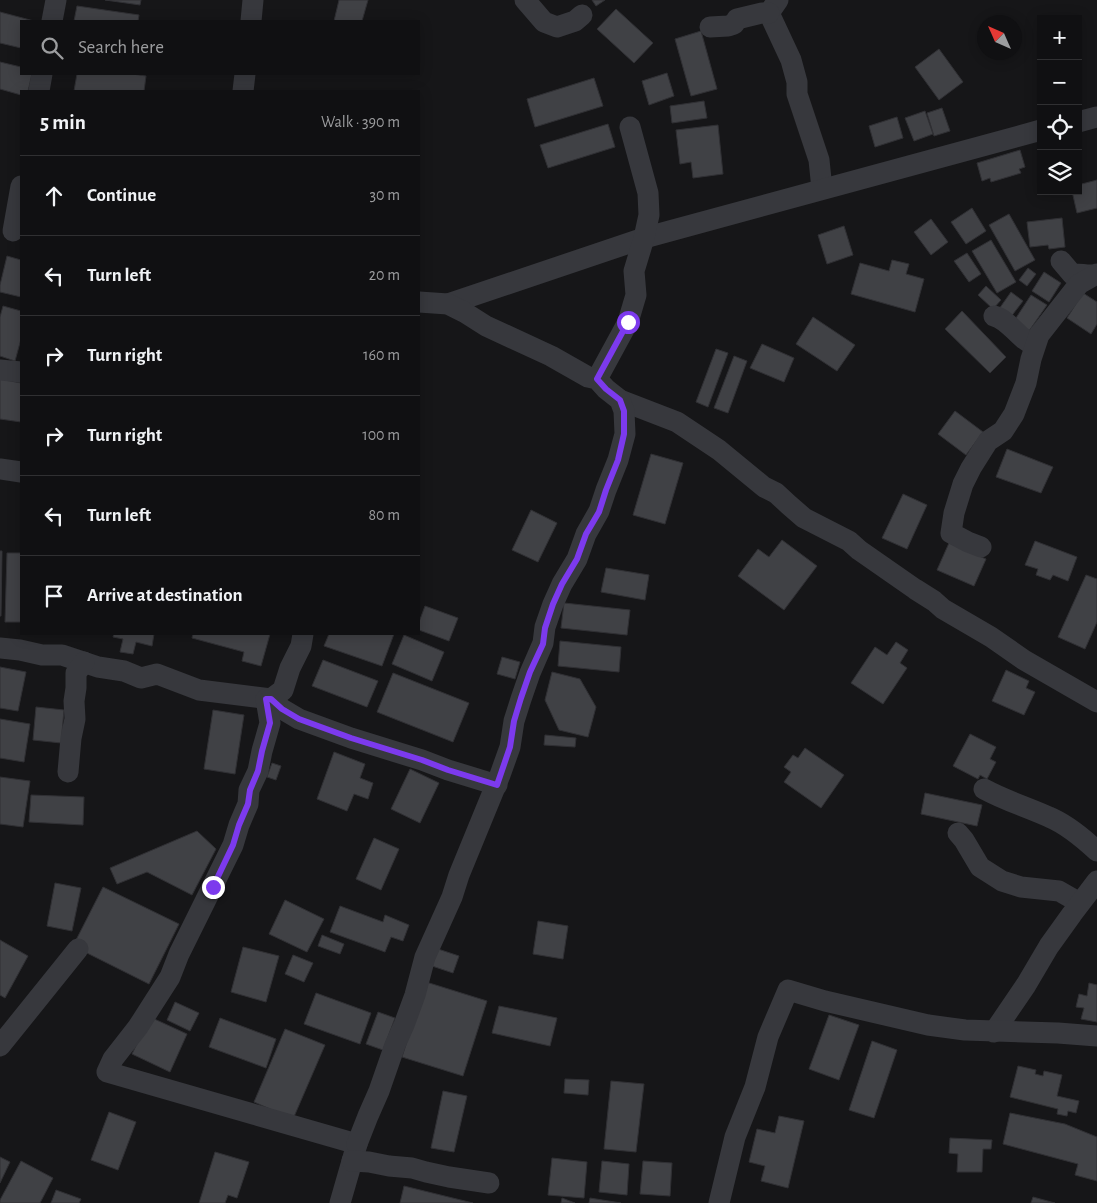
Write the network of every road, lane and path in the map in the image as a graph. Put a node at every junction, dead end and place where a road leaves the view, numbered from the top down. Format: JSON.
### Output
{"nodes":[{"id":1,"x":56,"y":0,"type":"edge"},
{"id":2,"x":252,"y":0,"type":"edge"},
{"id":3,"x":525,"y":0,"type":"edge"},
{"id":4,"x":774,"y":6,"type":"edge"},
{"id":5,"x":582,"y":15,"type":"dead end"},
{"id":6,"x":52,"y":20,"type":"edge"},
{"id":7,"x":251,"y":20,"type":"edge"},
{"id":8,"x":710,"y":27,"type":"dead end"},
{"id":9,"x":42,"y":75,"type":"edge"},
{"id":10,"x":245,"y":75,"type":"edge"},
{"id":11,"x":39,"y":90,"type":"edge"},
{"id":12,"x":243,"y":90,"type":"edge"},
{"id":13,"x":1097,"y":117,"type":"edge"},
{"id":14,"x":1082,"y":121,"type":"edge"},
{"id":15,"x":630,"y":127,"type":"dead end"},
{"id":16,"x":1037,"y":131,"type":"edge"},
{"id":17,"x":822,"y":189,"type":"junction"},
{"id":18,"x":20,"y":190,"type":"edge"},
{"id":19,"x":11,"y":231,"type":"edge"},
{"id":20,"x":644,"y":238,"type":"junction"},
{"id":21,"x":1062,"y":261,"type":"dead end"},
{"id":22,"x":1095,"y":275,"type":"edge"},
{"id":23,"x":420,"y":302,"type":"edge"},
{"id":24,"x":448,"y":304,"type":"junction"},
{"id":25,"x":994,"y":316,"type":"dead end"},
{"id":26,"x":1034,"y":346,"type":"junction"},
{"id":27,"x":0,"y":370,"type":"edge"},
{"id":28,"x":20,"y":372,"type":"edge"},
{"id":29,"x":597,"y":379,"type":"junction"},
{"id":30,"x":620,"y":400,"type":"junction"},
{"id":31,"x":0,"y":470,"type":"edge"},
{"id":32,"x":20,"y":472,"type":"edge"},
{"id":33,"x":981,"y":547,"type":"dead end"},
{"id":34,"x":303,"y":635,"type":"edge"},
{"id":35,"x":0,"y":648,"type":"edge"},
{"id":36,"x":84,"y":662,"type":"junction"},
{"id":37,"x":269,"y":699,"type":"junction"},
{"id":38,"x":1097,"y":702,"type":"edge"},
{"id":39,"x":68,"y":772,"type":"dead end"},
{"id":40,"x":497,"y":785,"type":"junction"},
{"id":41,"x":984,"y":789,"type":"dead end"},
{"id":42,"x":958,"y":833,"type":"dead end"},
{"id":43,"x":1097,"y":851,"type":"edge"},
{"id":44,"x":1097,"y":881,"type":"edge"},
{"id":45,"x":1080,"y":903,"type":"junction"},
{"id":46,"x":78,"y":949,"type":"dead end"},
{"id":47,"x":994,"y":1032,"type":"junction"},
{"id":48,"x":1097,"y":1036,"type":"edge"},
{"id":49,"x":0,"y":1046,"type":"edge"},
{"id":50,"x":355,"y":1152,"type":"junction"},
{"id":51,"x":490,"y":1183,"type":"dead end"},
{"id":52,"x":340,"y":1203,"type":"edge"},
{"id":53,"x":718,"y":1203,"type":"edge"}],
"edges":[{"from":1,"to":6,"type":"street"},
{"from":2,"to":7,"type":"street"},
{"from":3,"to":5,"type":"street"},
{"from":4,"to":8,"type":"street"},
{"from":4,"to":17,"type":"street"},
{"from":9,"to":11,"type":"street"},
{"from":10,"to":12,"type":"street"},
{"from":13,"to":14,"type":"street"},
{"from":15,"to":20,"type":"street"},
{"from":16,"to":17,"type":"street"},
{"from":17,"to":20,"type":"street"},
{"from":18,"to":19,"type":"street"},
{"from":20,"to":24,"type":"street"},
{"from":20,"to":29,"type":"street"},
{"from":21,"to":22,"type":"street"},
{"from":22,"to":26,"type":"street"},
{"from":23,"to":24,"type":"street"},
{"from":24,"to":29,"type":"street"},
{"from":25,"to":26,"type":"street"},
{"from":26,"to":33,"type":"street"},
{"from":27,"to":28,"type":"street"},
{"from":29,"to":30,"type":"street"},
{"from":30,"to":38,"type":"street"},
{"from":30,"to":40,"type":"street"},
{"from":31,"to":32,"type":"street"},
{"from":34,"to":37,"type":"street"},
{"from":35,"to":36,"type":"street"},
{"from":36,"to":37,"type":"street"},
{"from":36,"to":39,"type":"street"},
{"from":37,"to":40,"type":"street"},
{"from":37,"to":50,"type":"street"},
{"from":40,"to":50,"type":"street"},
{"from":41,"to":43,"type":"street"},
{"from":42,"to":45,"type":"street"},
{"from":44,"to":45,"type":"street"},
{"from":45,"to":47,"type":"street"},
{"from":46,"to":49,"type":"street"},
{"from":47,"to":48,"type":"street"},
{"from":47,"to":53,"type":"street"},
{"from":50,"to":51,"type":"street"},
{"from":50,"to":52,"type":"street"}]}
